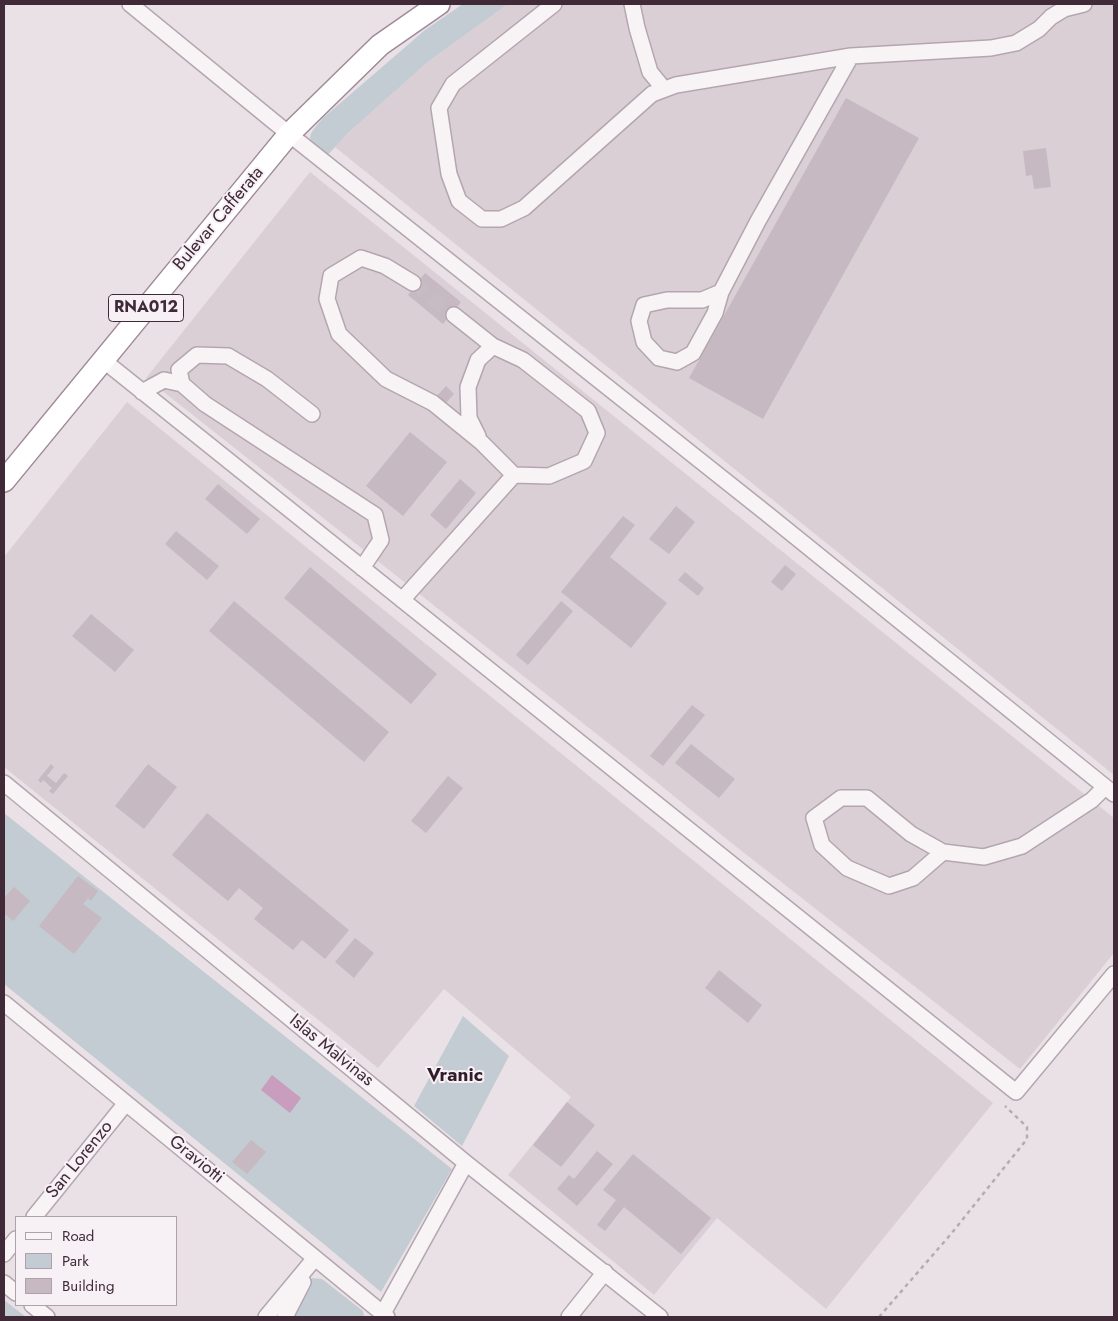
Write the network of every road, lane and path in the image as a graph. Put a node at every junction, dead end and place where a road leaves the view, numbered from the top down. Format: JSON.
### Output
{"nodes":[{"id":1,"x":130,"y":4,"type":"edge"},
{"id":2,"x":439,"y":4,"type":"edge"},
{"id":3,"x":554,"y":4,"type":"edge"},
{"id":4,"x":632,"y":4,"type":"edge"},
{"id":5,"x":1084,"y":4,"type":"edge"},
{"id":6,"x":851,"y":56,"type":"junction"},
{"id":7,"x":664,"y":89,"type":"junction"},
{"id":8,"x":290,"y":134,"type":"junction"},
{"id":9,"x":414,"y":283,"type":"tunnel mouth"},
{"id":10,"x":721,"y":292,"type":"junction"},
{"id":11,"x":454,"y":315,"type":"tunnel mouth"},
{"id":12,"x":493,"y":346,"type":"junction"},
{"id":13,"x":103,"y":360,"type":"junction"},
{"id":14,"x":182,"y":384,"type":"junction"},
{"id":15,"x":142,"y":392,"type":"junction"},
{"id":16,"x":312,"y":414,"type":"dead end"},
{"id":17,"x":481,"y":442,"type":"junction"},
{"id":18,"x":514,"y":475,"type":"junction"},
{"id":19,"x":4,"y":481,"type":"edge"},
{"id":20,"x":362,"y":568,"type":"junction"},
{"id":21,"x":402,"y":600,"type":"junction"},
{"id":22,"x":4,"y":783,"type":"edge"},
{"id":23,"x":1110,"y":790,"type":"edge"},
{"id":24,"x":944,"y":852,"type":"junction"},
{"id":25,"x":1114,"y":974,"type":"edge"},
{"id":26,"x":4,"y":1003,"type":"edge"},
{"id":27,"x":126,"y":1103,"type":"junction"},
{"id":28,"x":1005,"y":1106,"type":"dead end"},
{"id":29,"x":466,"y":1163,"type":"junction"},
{"id":30,"x":35,"y":1216,"type":"edge"},
{"id":31,"x":15,"y":1240,"type":"edge"},
{"id":32,"x":4,"y":1254,"type":"edge"},
{"id":33,"x":315,"y":1258,"type":"junction"},
{"id":34,"x":605,"y":1272,"type":"junction"},
{"id":35,"x":4,"y":1283,"type":"edge"},
{"id":36,"x":15,"y":1291,"type":"edge"},
{"id":37,"x":33,"y":1306,"type":"edge"},
{"id":38,"x":384,"y":1316,"type":"edge"},
{"id":39,"x":47,"y":1317,"type":"edge"},
{"id":40,"x":266,"y":1317,"type":"edge"},
{"id":41,"x":285,"y":1317,"type":"edge"},
{"id":42,"x":569,"y":1317,"type":"edge"},
{"id":43,"x":660,"y":1317,"type":"edge"},
{"id":44,"x":879,"y":1317,"type":"edge"}],
"edges":[{"from":1,"to":8,"type":"street"},
{"from":2,"to":8,"type":"highway","name":"Bulevar Cafferata","number":"RNA012"},
{"from":3,"to":7,"type":"street"},
{"from":4,"to":7,"type":"street"},
{"from":5,"to":6,"type":"street"},
{"from":6,"to":7,"type":"street"},
{"from":6,"to":10,"type":"street"},
{"from":8,"to":13,"type":"highway","name":"Bulevar Cafferata","number":"RNA012"},
{"from":8,"to":23,"type":"street"},
{"from":9,"to":17,"type":"street"},
{"from":10,"to":10,"type":"street"},
{"from":11,"to":12,"type":"street"},
{"from":12,"to":17,"type":"street"},
{"from":12,"to":18,"type":"street"},
{"from":13,"to":15,"type":"street"},
{"from":13,"to":19,"type":"highway","name":"Bulevar Cafferata","number":"RNA012"},
{"from":14,"to":15,"type":"street"},
{"from":14,"to":16,"type":"street"},
{"from":14,"to":20,"type":"street"},
{"from":15,"to":20,"type":"street"},
{"from":17,"to":18,"type":"street"},
{"from":18,"to":21,"type":"street"},
{"from":20,"to":21,"type":"street"},
{"from":21,"to":25,"type":"street"},
{"from":22,"to":29,"type":"street","name":"Islas Malvinas"},
{"from":23,"to":24,"type":"street"},
{"from":24,"to":24,"type":"street"},
{"from":26,"to":27,"type":"street","name":"Graviotti"},
{"from":27,"to":30,"type":"street","name":"San Lorenzo"},
{"from":27,"to":33,"type":"street","name":"Graviotti"},
{"from":28,"to":44,"type":"path"},
{"from":29,"to":34,"type":"street","name":"Islas Malvinas"},
{"from":29,"to":38,"type":"street"},
{"from":31,"to":32,"type":"street"},
{"from":33,"to":38,"type":"street","name":"Graviotti"},
{"from":33,"to":40,"type":"street"},
{"from":33,"to":41,"type":"street"},
{"from":34,"to":42,"type":"street"},
{"from":34,"to":43,"type":"street","name":"Islas Malvinas"},
{"from":35,"to":36,"type":"street"},
{"from":37,"to":39,"type":"street"}]}
